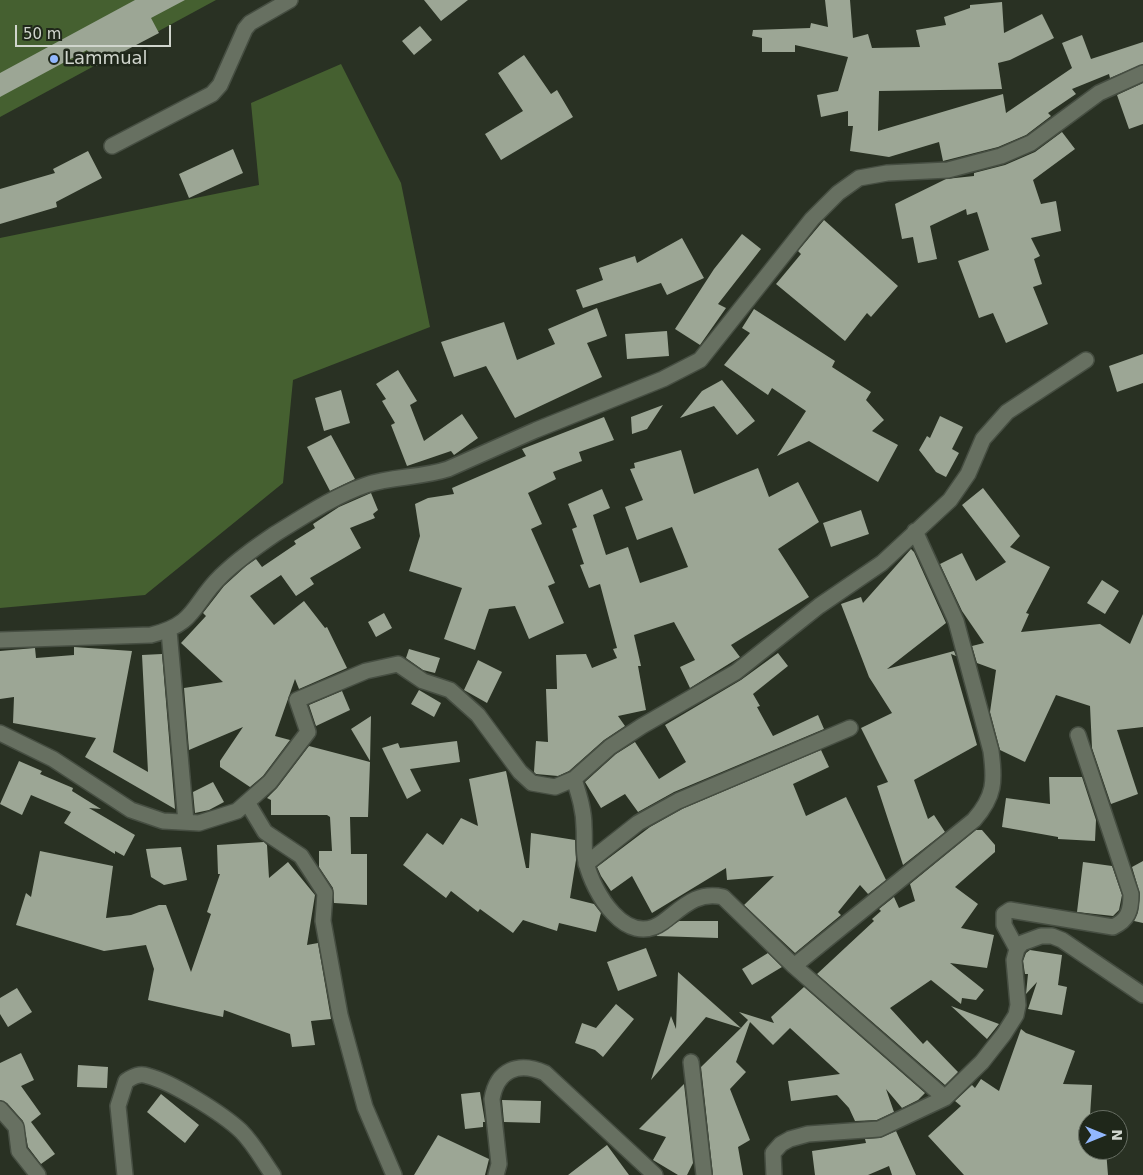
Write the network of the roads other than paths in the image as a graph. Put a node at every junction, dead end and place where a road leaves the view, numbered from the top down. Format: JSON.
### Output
{"nodes":[{"id":1,"x":290,"y":0,"type":"edge"},
{"id":2,"x":1143,"y":73,"type":"edge"},
{"id":3,"x":112,"y":146,"type":"dead end"},
{"id":4,"x":1086,"y":360,"type":"dead end"},
{"id":5,"x":915,"y":532,"type":"junction"},
{"id":6,"x":169,"y":631,"type":"junction"},
{"id":7,"x":0,"y":640,"type":"edge"},
{"id":8,"x":850,"y":728,"type":"dead end"},
{"id":9,"x":0,"y":733,"type":"edge"},
{"id":10,"x":1078,"y":735,"type":"dead end"},
{"id":11,"x":574,"y":779,"type":"junction"},
{"id":12,"x":247,"y":802,"type":"junction"},
{"id":13,"x":186,"y":822,"type":"junction"},
{"id":14,"x":586,"y":864,"type":"junction"},
{"id":15,"x":1016,"y":950,"type":"junction"},
{"id":16,"x":794,"y":966,"type":"junction"},
{"id":17,"x":1143,"y":996,"type":"edge"},
{"id":18,"x":691,"y":1062,"type":"dead end"},
{"id":19,"x":945,"y":1098,"type":"junction"},
{"id":20,"x":0,"y":1109,"type":"edge"},
{"id":21,"x":38,"y":1175,"type":"edge"},
{"id":22,"x":125,"y":1175,"type":"edge"},
{"id":23,"x":273,"y":1175,"type":"edge"},
{"id":24,"x":394,"y":1175,"type":"edge"},
{"id":25,"x":496,"y":1175,"type":"edge"},
{"id":26,"x":654,"y":1175,"type":"edge"},
{"id":27,"x":704,"y":1175,"type":"edge"},
{"id":28,"x":774,"y":1175,"type":"edge"}],
"edges":[{"from":1,"to":3,"type":"street"},
{"from":2,"to":6,"type":"street"},
{"from":4,"to":5,"type":"street"},
{"from":5,"to":11,"type":"street"},
{"from":5,"to":16,"type":"street"},
{"from":6,"to":7,"type":"street"},
{"from":6,"to":13,"type":"street"},
{"from":8,"to":14,"type":"street"},
{"from":9,"to":13,"type":"street"},
{"from":10,"to":15,"type":"street"},
{"from":11,"to":12,"type":"street"},
{"from":11,"to":14,"type":"street"},
{"from":12,"to":13,"type":"street"},
{"from":12,"to":24,"type":"street"},
{"from":14,"to":16,"type":"street"},
{"from":15,"to":17,"type":"street"},
{"from":15,"to":19,"type":"street"},
{"from":16,"to":19,"type":"street"},
{"from":18,"to":27,"type":"street"},
{"from":19,"to":28,"type":"street"},
{"from":20,"to":21,"type":"street"},
{"from":22,"to":23,"type":"street"},
{"from":25,"to":26,"type":"street"}]}
